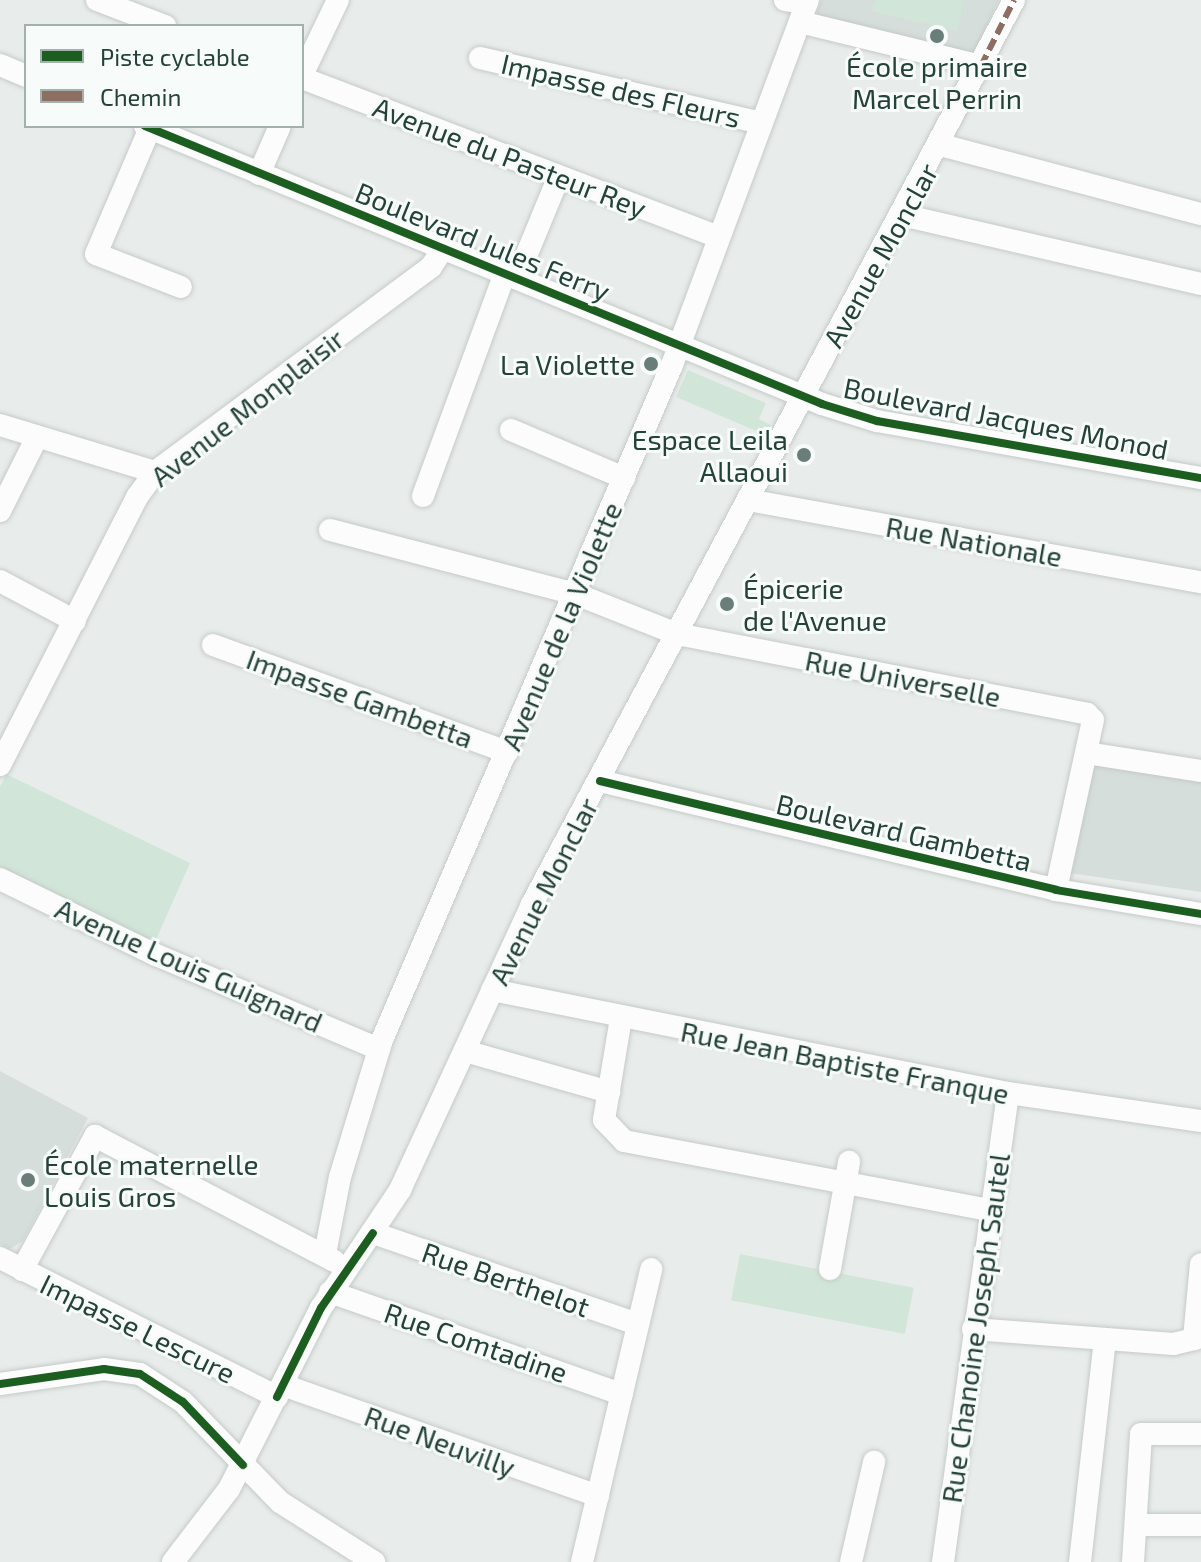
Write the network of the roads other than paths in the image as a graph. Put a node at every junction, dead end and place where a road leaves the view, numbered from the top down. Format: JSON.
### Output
{"nodes":[{"id":1,"x":97,"y":0,"type":"edge"},
{"id":2,"x":338,"y":0,"type":"edge"},
{"id":3,"x":1014,"y":0,"type":"edge"},
{"id":4,"x":800,"y":6,"type":"edge"},
{"id":5,"x":160,"y":24,"type":"edge"},
{"id":6,"x":480,"y":58,"type":"dead end"},
{"id":7,"x":0,"y":65,"type":"edge"},
{"id":8,"x":981,"y":66,"type":"junction"},
{"id":9,"x":304,"y":72,"type":"edge"},
{"id":10,"x":24,"y":75,"type":"edge"},
{"id":11,"x":304,"y":77,"type":"edge"},
{"id":12,"x":762,"y":123,"type":"junction"},
{"id":13,"x":148,"y":128,"type":"edge"},
{"id":14,"x":150,"y":128,"type":"edge"},
{"id":15,"x":279,"y":128,"type":"edge"},
{"id":16,"x":941,"y":145,"type":"junction"},
{"id":17,"x":259,"y":174,"type":"junction"},
{"id":18,"x":559,"y":176,"type":"junction"},
{"id":19,"x":1201,"y":214,"type":"edge"},
{"id":20,"x":902,"y":215,"type":"junction"},
{"id":21,"x":719,"y":237,"type":"junction"},
{"id":22,"x":442,"y":250,"type":"junction"},
{"id":23,"x":511,"y":275,"type":"junction"},
{"id":24,"x":1201,"y":284,"type":"edge"},
{"id":25,"x":181,"y":287,"type":"dead end"},
{"id":26,"x":680,"y":342,"type":"junction"},
{"id":27,"x":805,"y":395,"type":"junction"},
{"id":28,"x":0,"y":425,"type":"edge"},
{"id":29,"x":511,"y":430,"type":"dead end"},
{"id":30,"x":37,"y":437,"type":"junction"},
{"id":31,"x":155,"y":472,"type":"junction"},
{"id":32,"x":624,"y":478,"type":"junction"},
{"id":33,"x":1201,"y":478,"type":"edge"},
{"id":34,"x":423,"y":496,"type":"dead end"},
{"id":35,"x":748,"y":500,"type":"junction"},
{"id":36,"x":0,"y":511,"type":"edge"},
{"id":37,"x":330,"y":530,"type":"dead end"},
{"id":38,"x":0,"y":581,"type":"edge"},
{"id":39,"x":1201,"y":582,"type":"edge"},
{"id":40,"x":576,"y":594,"type":"junction"},
{"id":41,"x":75,"y":621,"type":"junction"},
{"id":42,"x":677,"y":634,"type":"junction"},
{"id":43,"x":213,"y":645,"type":"dead end"},
{"id":44,"x":507,"y":752,"type":"junction"},
{"id":45,"x":1087,"y":753,"type":"junction"},
{"id":46,"x":3,"y":754,"type":"edge"},
{"id":47,"x":1201,"y":771,"type":"edge"},
{"id":48,"x":600,"y":781,"type":"junction"},
{"id":49,"x":0,"y":879,"type":"edge"},
{"id":50,"x":1056,"y":890,"type":"junction"},
{"id":51,"x":1201,"y":914,"type":"edge"},
{"id":52,"x":492,"y":990,"type":"junction"},
{"id":53,"x":632,"y":1020,"type":"junction"},
{"id":54,"x":379,"y":1049,"type":"junction"},
{"id":55,"x":465,"y":1051,"type":"junction"},
{"id":56,"x":609,"y":1092,"type":"junction"},
{"id":57,"x":1008,"y":1093,"type":"junction"},
{"id":58,"x":1201,"y":1121,"type":"edge"},
{"id":59,"x":847,"y":1172,"type":"junction"},
{"id":60,"x":990,"y":1210,"type":"junction"},
{"id":61,"x":373,"y":1233,"type":"junction"},
{"id":62,"x":325,"y":1254,"type":"junction"},
{"id":63,"x":0,"y":1258,"type":"edge"},
{"id":64,"x":1201,"y":1264,"type":"edge"},
{"id":65,"x":651,"y":1269,"type":"dead end"},
{"id":66,"x":830,"y":1269,"type":"dead end"},
{"id":67,"x":22,"y":1270,"type":"junction"},
{"id":68,"x":343,"y":1272,"type":"junction"},
{"id":69,"x":330,"y":1292,"type":"junction"},
{"id":70,"x":638,"y":1324,"type":"junction"},
{"id":71,"x":973,"y":1329,"type":"junction"},
{"id":72,"x":1105,"y":1340,"type":"junction"},
{"id":73,"x":0,"y":1384,"type":"edge"},
{"id":74,"x":280,"y":1391,"type":"junction"},
{"id":75,"x":622,"y":1394,"type":"junction"},
{"id":76,"x":1201,"y":1434,"type":"edge"},
{"id":77,"x":874,"y":1462,"type":"dead end"},
{"id":78,"x":243,"y":1465,"type":"junction"},
{"id":79,"x":598,"y":1496,"type":"junction"},
{"id":80,"x":1136,"y":1525,"type":"junction"},
{"id":81,"x":1201,"y":1525,"type":"edge"},
{"id":82,"x":173,"y":1562,"type":"edge"},
{"id":83,"x":374,"y":1562,"type":"edge"},
{"id":84,"x":582,"y":1562,"type":"edge"},
{"id":85,"x":851,"y":1562,"type":"edge"},
{"id":86,"x":943,"y":1562,"type":"edge"},
{"id":87,"x":1080,"y":1562,"type":"edge"},
{"id":88,"x":1133,"y":1562,"type":"edge"}],
"edges":[{"from":1,"to":5,"type":"street"},
{"from":2,"to":9,"type":"street"},
{"from":3,"to":8,"type":"street","name":"Avenue Monclar"},
{"from":4,"to":8,"type":"street"},
{"from":4,"to":12,"type":"street","name":"Avenue de la Violette"},
{"from":6,"to":12,"type":"street","name":"Impasse des Fleurs"},
{"from":7,"to":10,"type":"street"},
{"from":8,"to":16,"type":"street","name":"Avenue Monclar"},
{"from":11,"to":18,"type":"street","name":"Avenue du Pasteur Rey"},
{"from":12,"to":21,"type":"street","name":"Avenue de la Violette"},
{"from":13,"to":25,"type":"street"},
{"from":14,"to":17,"type":"street","name":"Boulevard Jules Ferry"},
{"from":15,"to":17,"type":"street"},
{"from":16,"to":19,"type":"street"},
{"from":16,"to":20,"type":"street","name":"Avenue Monclar"},
{"from":17,"to":22,"type":"street","name":"Boulevard Jules Ferry"},
{"from":18,"to":21,"type":"street","name":"Avenue du Pasteur Rey"},
{"from":18,"to":23,"type":"street"},
{"from":20,"to":24,"type":"street"},
{"from":20,"to":27,"type":"street","name":"Avenue Monclar"},
{"from":21,"to":26,"type":"street","name":"Avenue de la Violette"},
{"from":22,"to":23,"type":"street","name":"Boulevard Jules Ferry"},
{"from":22,"to":31,"type":"street","name":"Avenue Monplaisir"},
{"from":23,"to":26,"type":"street","name":"Boulevard Jules Ferry"},
{"from":23,"to":34,"type":"street"},
{"from":26,"to":27,"type":"street","name":"Boulevard Jules Ferry"},
{"from":26,"to":32,"type":"street","name":"Avenue de la Violette"},
{"from":27,"to":33,"type":"street","name":"Boulevard Jacques Monod"},
{"from":27,"to":35,"type":"street","name":"Avenue Monclar"},
{"from":28,"to":30,"type":"street"},
{"from":29,"to":32,"type":"street"},
{"from":30,"to":31,"type":"street"},
{"from":30,"to":36,"type":"street"},
{"from":31,"to":41,"type":"street","name":"Avenue Monplaisir"},
{"from":32,"to":40,"type":"street","name":"Avenue de la Violette"},
{"from":35,"to":39,"type":"street","name":"Rue Nationale"},
{"from":35,"to":42,"type":"street","name":"Avenue Monclar"},
{"from":37,"to":40,"type":"street"},
{"from":38,"to":41,"type":"street"},
{"from":40,"to":42,"type":"street"},
{"from":40,"to":44,"type":"street","name":"Avenue de la Violette"},
{"from":41,"to":46,"type":"street","name":"Avenue Monplaisir"},
{"from":42,"to":45,"type":"street","name":"Rue Universelle"},
{"from":42,"to":48,"type":"street","name":"Avenue Monclar"},
{"from":43,"to":44,"type":"street","name":"Impasse Gambetta"},
{"from":44,"to":54,"type":"street","name":"Avenue de la Violette"},
{"from":45,"to":47,"type":"street"},
{"from":45,"to":50,"type":"street","name":"Rue Universelle"},
{"from":48,"to":50,"type":"street","name":"Boulevard Gambetta"},
{"from":48,"to":52,"type":"street","name":"Avenue Monclar"},
{"from":49,"to":54,"type":"street","name":"Avenue Louis Guignard"},
{"from":50,"to":51,"type":"street","name":"Boulevard Gambetta"},
{"from":52,"to":53,"type":"street","name":"Rue Jean Baptiste Franque"},
{"from":52,"to":55,"type":"street","name":"Avenue Monclar"},
{"from":53,"to":56,"type":"street"},
{"from":53,"to":57,"type":"street","name":"Rue Jean Baptiste Franque"},
{"from":54,"to":62,"type":"street","name":"Avenue de la Violette"},
{"from":55,"to":56,"type":"street"},
{"from":55,"to":61,"type":"street","name":"Avenue Monclar"},
{"from":56,"to":59,"type":"street"},
{"from":57,"to":58,"type":"street","name":"Rue Jean Baptiste Franque"},
{"from":57,"to":60,"type":"street","name":"Rue Chanoine Joseph Sautel"},
{"from":59,"to":60,"type":"street"},
{"from":59,"to":66,"type":"street"},
{"from":60,"to":71,"type":"street","name":"Rue Chanoine Joseph Sautel"},
{"from":61,"to":68,"type":"street","name":"Avenue Monclar"},
{"from":61,"to":70,"type":"street","name":"Rue Berthelot"},
{"from":62,"to":67,"type":"street"},
{"from":62,"to":68,"type":"street"},
{"from":63,"to":67,"type":"street","name":"Impasse Lescure"},
{"from":64,"to":72,"type":"street"},
{"from":65,"to":70,"type":"street"},
{"from":67,"to":74,"type":"street","name":"Impasse Lescure"},
{"from":68,"to":69,"type":"street","name":"Avenue Monclar"},
{"from":69,"to":74,"type":"street","name":"Avenue Monclar"},
{"from":69,"to":75,"type":"street","name":"Rue Comtadine"},
{"from":70,"to":75,"type":"street"},
{"from":71,"to":72,"type":"street"},
{"from":71,"to":86,"type":"street","name":"Rue Chanoine Joseph Sautel"},
{"from":72,"to":87,"type":"street"},
{"from":73,"to":78,"type":"street"},
{"from":74,"to":78,"type":"street","name":"Avenue Monclar"},
{"from":74,"to":79,"type":"street","name":"Rue Neuvilly"},
{"from":75,"to":79,"type":"street"},
{"from":76,"to":80,"type":"street"},
{"from":77,"to":85,"type":"street"},
{"from":78,"to":82,"type":"street","name":"Avenue Monclar"},
{"from":78,"to":83,"type":"street"},
{"from":79,"to":84,"type":"street"},
{"from":80,"to":81,"type":"street"},
{"from":80,"to":88,"type":"street"}]}
